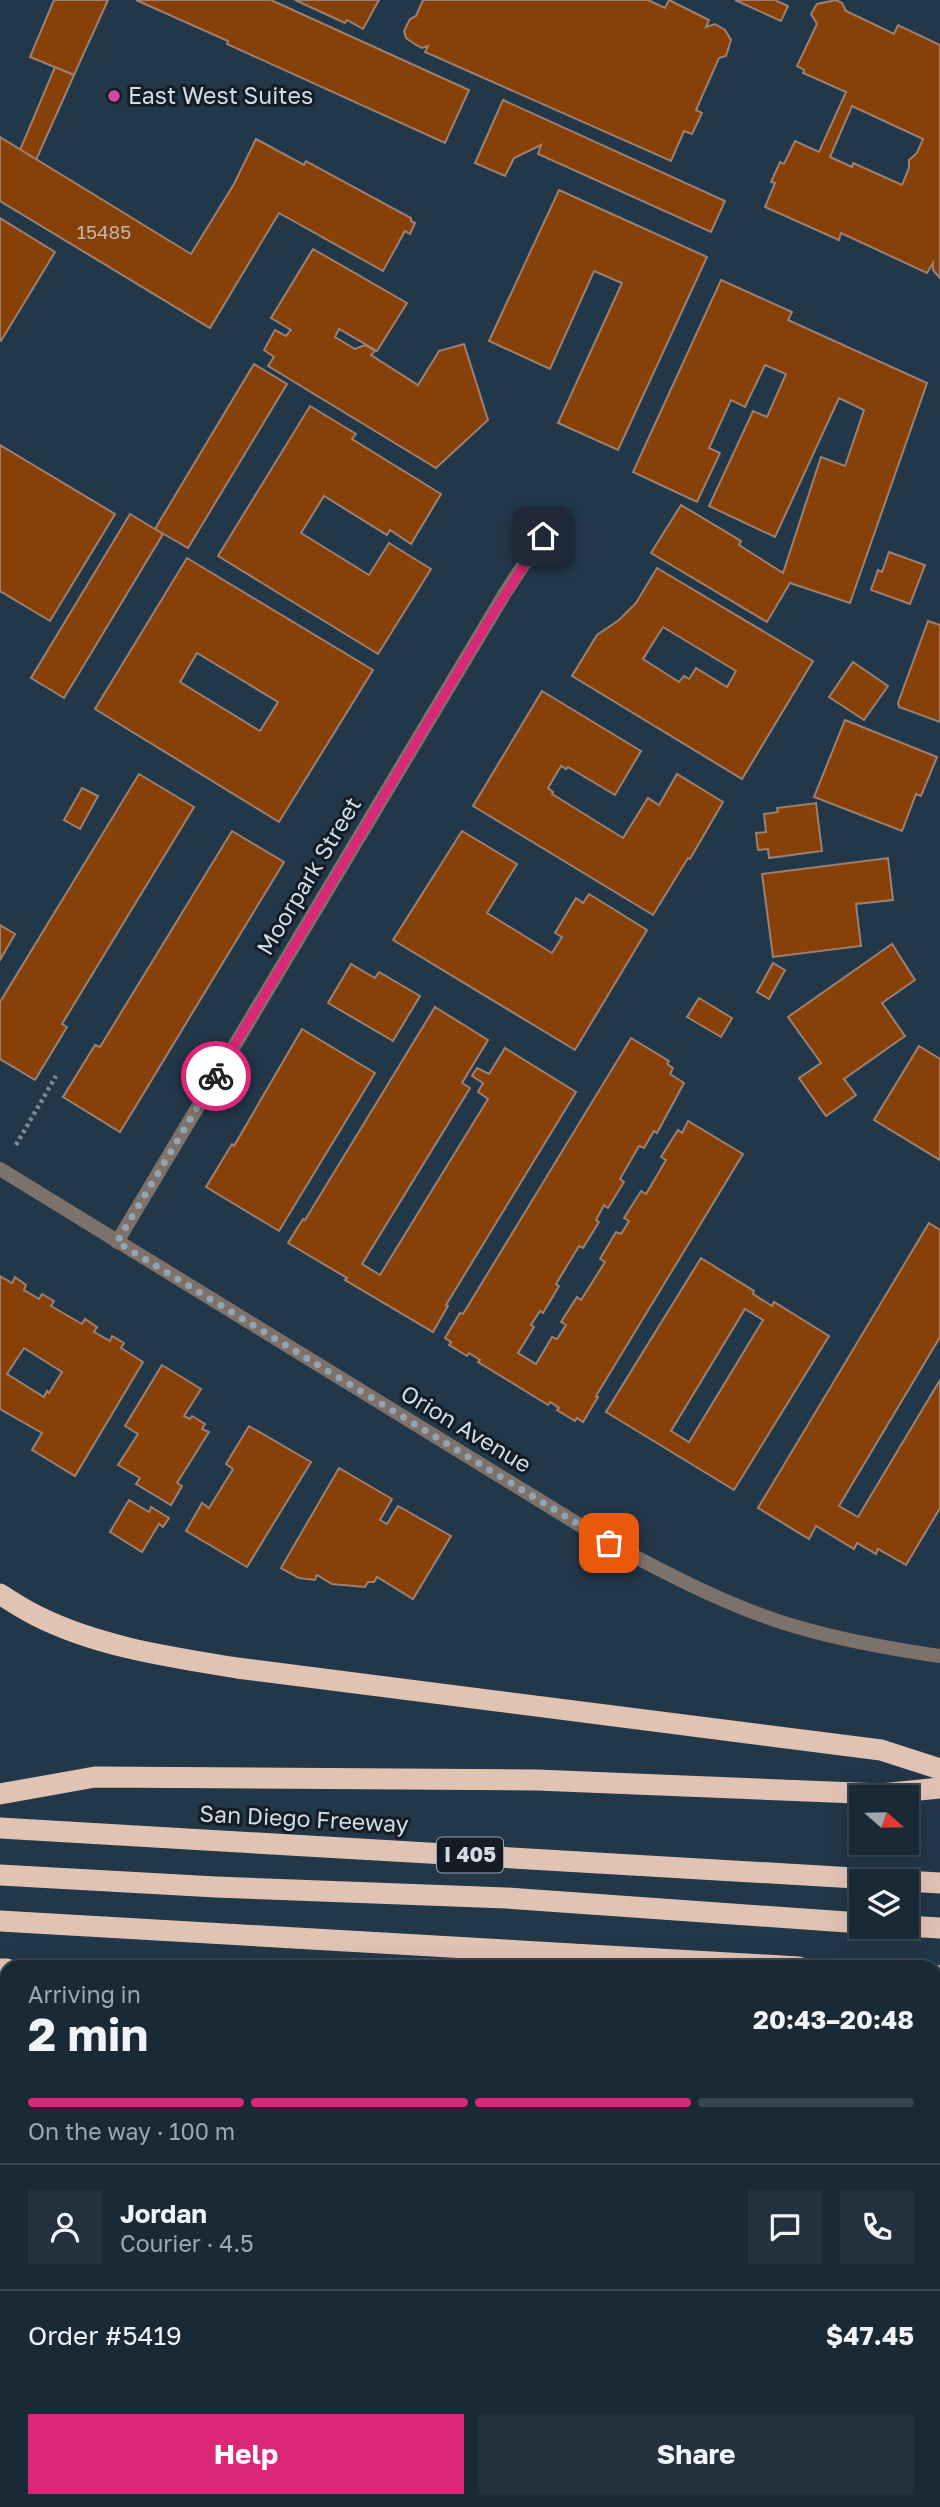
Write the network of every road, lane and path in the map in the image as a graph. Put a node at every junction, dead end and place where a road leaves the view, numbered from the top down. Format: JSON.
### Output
{"nodes":[{"id":1,"x":543,"y":536,"type":"dead end"},
{"id":2,"x":56,"y":1076,"type":"dead end"},
{"id":3,"x":1,"y":1169,"type":"edge"},
{"id":4,"x":117,"y":1242,"type":"junction"},
{"id":5,"x":0,"y":1594,"type":"edge"},
{"id":6,"x":940,"y":1656,"type":"edge"},
{"id":7,"x":940,"y":1769,"type":"edge"},
{"id":8,"x":940,"y":1788,"type":"edge"},
{"id":9,"x":0,"y":1794,"type":"edge"},
{"id":10,"x":0,"y":1828,"type":"edge"},
{"id":11,"x":0,"y":1875,"type":"edge"},
{"id":12,"x":940,"y":1883,"type":"edge"},
{"id":13,"x":0,"y":1921,"type":"edge"},
{"id":14,"x":849,"y":1922,"type":"edge"},
{"id":15,"x":919,"y":1927,"type":"edge"},
{"id":16,"x":940,"y":1928,"type":"edge"},
{"id":17,"x":677,"y":1960,"type":"edge"}],
"edges":[{"from":1,"to":4,"type":"street","name":"Moorpark Street"},
{"from":2,"to":3,"type":"path"},
{"from":3,"to":4,"type":"street","name":"Orion Avenue"},
{"from":4,"to":6,"type":"street","name":"Orion Avenue"},
{"from":5,"to":7,"type":"highway"},
{"from":8,"to":9,"type":"highway"},
{"from":10,"to":12,"type":"highway","name":"San Diego Freeway","number":"I 405"},
{"from":11,"to":14,"type":"highway"},
{"from":13,"to":17,"type":"highway"},
{"from":15,"to":16,"type":"highway"}]}
